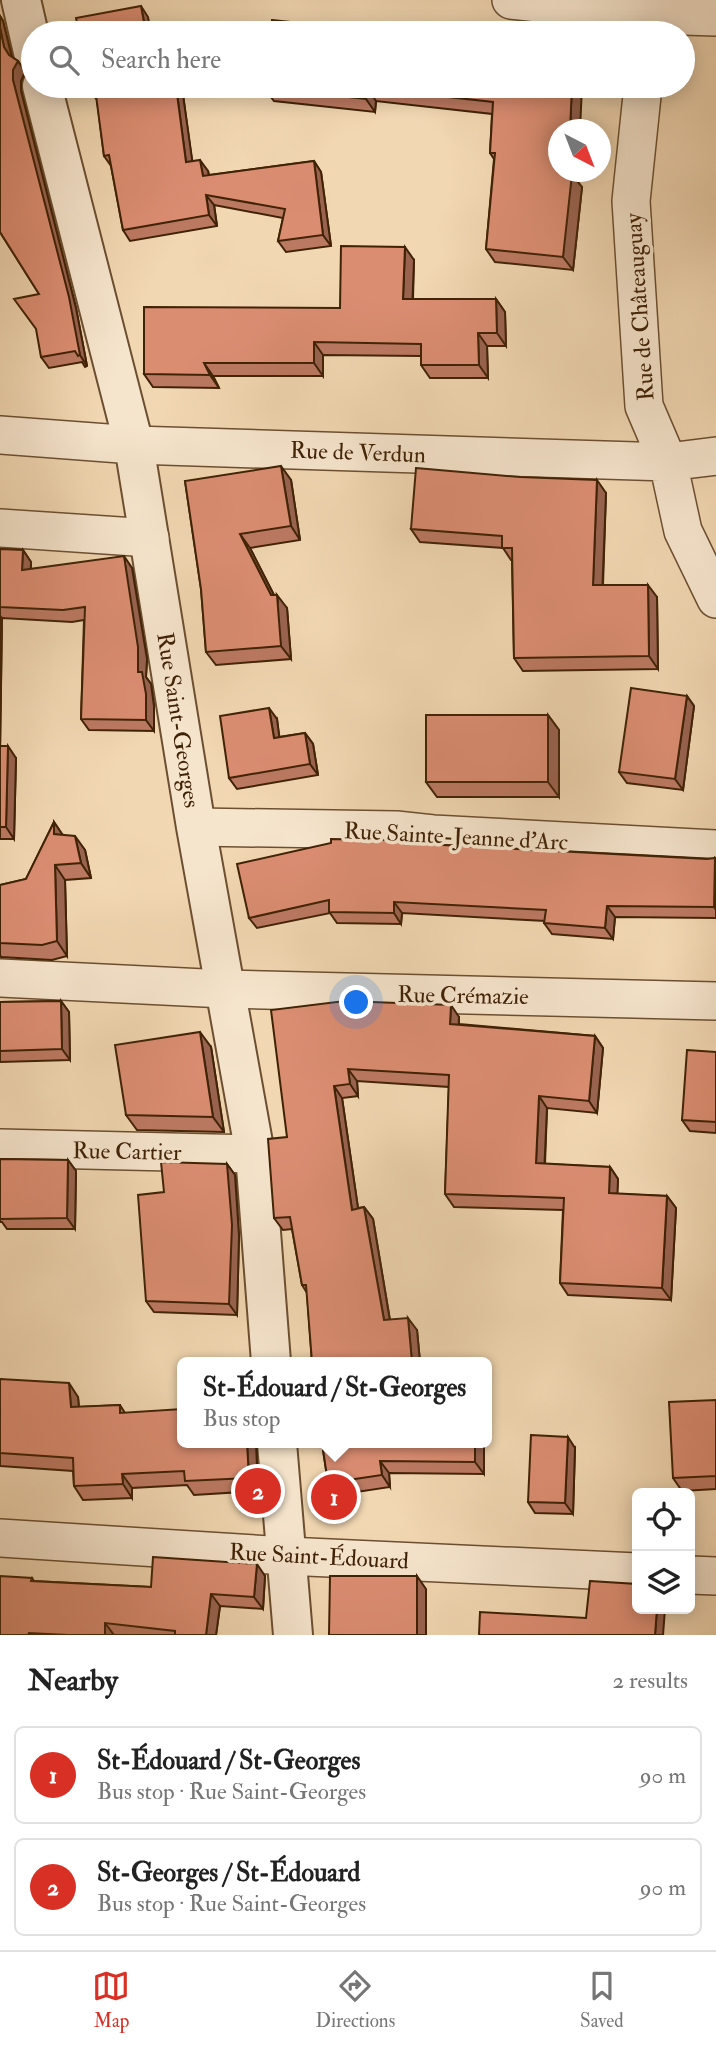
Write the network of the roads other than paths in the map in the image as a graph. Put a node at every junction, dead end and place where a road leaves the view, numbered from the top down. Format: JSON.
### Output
{"nodes":[{"id":1,"x":21,"y":0,"type":"edge"},
{"id":2,"x":511,"y":0,"type":"edge"},
{"id":3,"x":650,"y":16,"type":"edge"},
{"id":4,"x":716,"y":17,"type":"edge"},
{"id":5,"x":26,"y":21,"type":"edge"},
{"id":6,"x":45,"y":98,"type":"edge"},
{"id":7,"x":642,"y":98,"type":"edge"},
{"id":8,"x":0,"y":435,"type":"edge"},
{"id":9,"x":134,"y":445,"type":"junction"},
{"id":10,"x":716,"y":456,"type":"edge"},
{"id":11,"x":668,"y":462,"type":"junction"},
{"id":12,"x":0,"y":528,"type":"edge"},
{"id":13,"x":150,"y":538,"type":"junction"},
{"id":14,"x":716,"y":599,"type":"edge"},
{"id":15,"x":196,"y":827,"type":"junction"},
{"id":16,"x":716,"y":849,"type":"edge"},
{"id":17,"x":0,"y":978,"type":"edge"},
{"id":18,"x":225,"y":989,"type":"junction"},
{"id":19,"x":716,"y":1001,"type":"edge"},
{"id":20,"x":0,"y":1148,"type":"edge"},
{"id":21,"x":255,"y":1154,"type":"junction"},
{"id":22,"x":271,"y":1357,"type":"edge"},
{"id":23,"x":277,"y":1448,"type":"edge"},
{"id":24,"x":0,"y":1538,"type":"edge"},
{"id":25,"x":286,"y":1556,"type":"junction"},
{"id":26,"x":632,"y":1573,"type":"edge"},
{"id":27,"x":695,"y":1575,"type":"edge"},
{"id":28,"x":716,"y":1576,"type":"edge"},
{"id":29,"x":293,"y":1635,"type":"edge"}],
"edges":[{"from":1,"to":5,"type":"street"},
{"from":2,"to":3,"type":"street"},
{"from":3,"to":4,"type":"street"},
{"from":6,"to":9,"type":"street","name":"Rue Saint-Georges"},
{"from":7,"to":11,"type":"street","name":"Rue de Châteauguay"},
{"from":8,"to":9,"type":"street","name":"Rue de Verdun"},
{"from":9,"to":11,"type":"street","name":"Rue de Verdun"},
{"from":9,"to":13,"type":"street","name":"Rue Saint-Georges"},
{"from":10,"to":11,"type":"street","name":"Rue de Verdun"},
{"from":11,"to":14,"type":"street","name":"Rue de Châteauguay"},
{"from":12,"to":13,"type":"street"},
{"from":13,"to":15,"type":"street","name":"Rue Saint-Georges"},
{"from":15,"to":16,"type":"street","name":"Rue Sainte-Jeanne d'Arc"},
{"from":15,"to":18,"type":"street","name":"Rue Saint-Georges"},
{"from":17,"to":18,"type":"street","name":"Rue Crémazie"},
{"from":18,"to":19,"type":"street","name":"Rue Crémazie"},
{"from":18,"to":21,"type":"street","name":"Rue Saint-Georges"},
{"from":20,"to":21,"type":"street","name":"Rue Cartier"},
{"from":21,"to":22,"type":"street","name":"Rue Saint-Georges"},
{"from":23,"to":25,"type":"street"},
{"from":24,"to":25,"type":"street","name":"Rue Saint-Édouard"},
{"from":25,"to":26,"type":"street","name":"Rue Saint-Édouard"},
{"from":25,"to":29,"type":"street"},
{"from":27,"to":28,"type":"street"}]}
